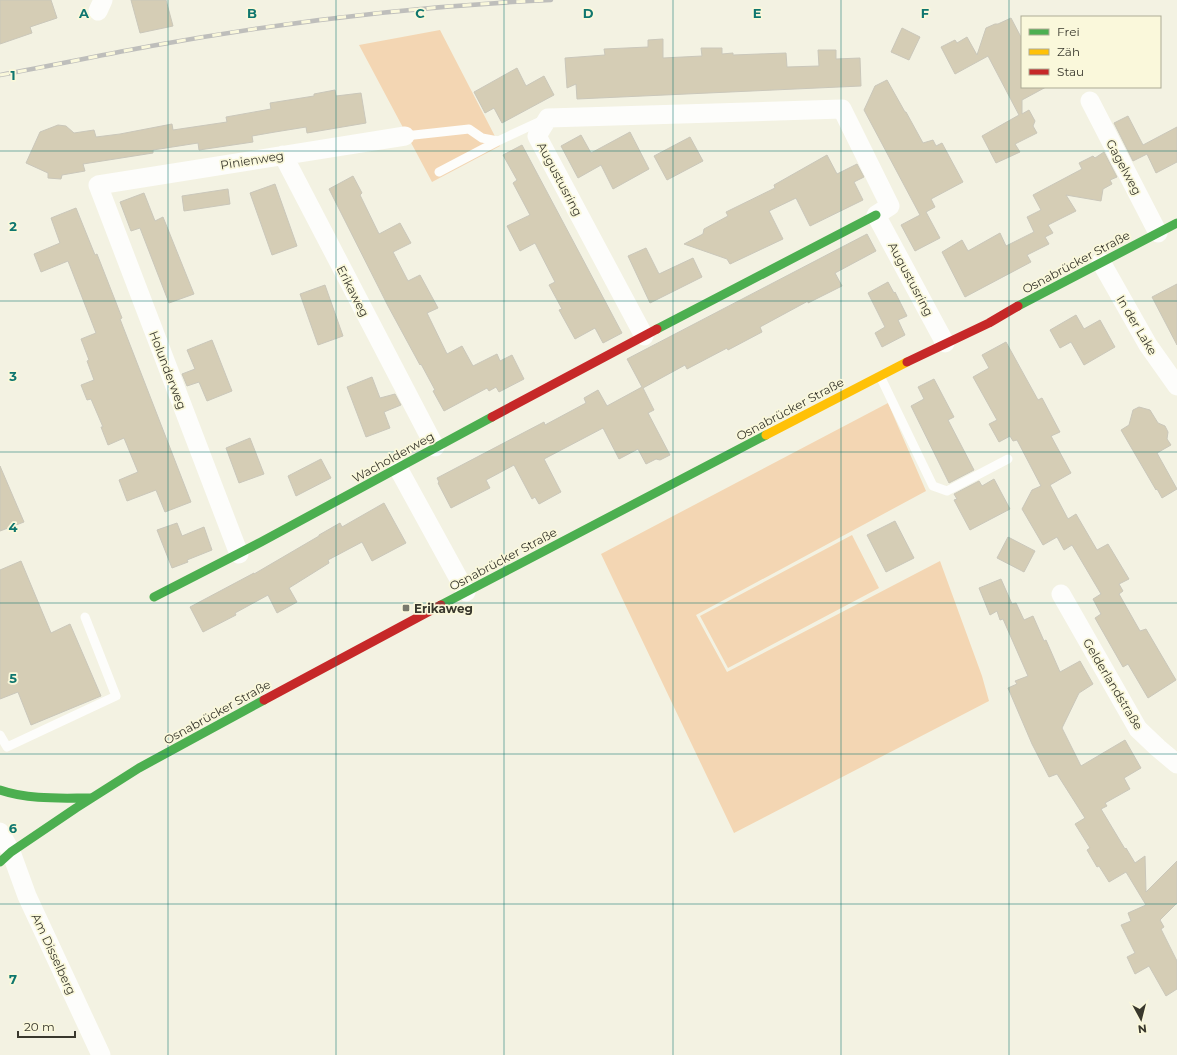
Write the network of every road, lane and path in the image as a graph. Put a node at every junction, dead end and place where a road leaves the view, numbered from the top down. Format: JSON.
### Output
{"nodes":[{"id":1,"x":1090,"y":101,"type":"dead end"},
{"id":2,"x":548,"y":118,"type":"junction"},
{"id":3,"x":405,"y":136,"type":"joint"},
{"id":4,"x":498,"y":141,"type":"junction"},
{"id":5,"x":283,"y":155,"type":"junction"},
{"id":6,"x":439,"y":172,"type":"dead end"},
{"id":7,"x":98,"y":185,"type":"joint"},
{"id":8,"x":876,"y":215,"type":"junction"},
{"id":9,"x":1177,"y":223,"type":"edge"},
{"id":10,"x":1158,"y":232,"type":"junction"},
{"id":11,"x":1101,"y":262,"type":"junction"},
{"id":12,"x":644,"y":336,"type":"junction"},
{"id":13,"x":946,"y":343,"type":"junction"},
{"id":14,"x":880,"y":376,"type":"junction"},
{"id":15,"x":1177,"y":386,"type":"edge"},
{"id":16,"x":435,"y":448,"type":"junction"},
{"id":17,"x":1008,"y":460,"type":"dead end"},
{"id":18,"x":398,"y":468,"type":"junction"},
{"id":19,"x":239,"y":554,"type":"junction"},
{"id":20,"x":466,"y":592,"type":"junction"},
{"id":21,"x":1061,"y":594,"type":"dead end"},
{"id":22,"x":154,"y":597,"type":"dead end"},
{"id":23,"x":85,"y":617,"type":"dead end"},
{"id":24,"x":0,"y":735,"type":"edge"},
{"id":25,"x":1177,"y":764,"type":"edge"},
{"id":26,"x":0,"y":790,"type":"edge"},
{"id":27,"x":90,"y":798,"type":"junction"},
{"id":28,"x":0,"y":832,"type":"edge"},
{"id":29,"x":6,"y":857,"type":"edge"},
{"id":30,"x":101,"y":1055,"type":"edge"}],
"edges":[{"from":1,"to":10,"type":"street","name":"Gagelweg"},
{"from":2,"to":4,"type":"lane"},
{"from":2,"to":8,"type":"street"},
{"from":2,"to":12,"type":"street","name":"Augustusring"},
{"from":3,"to":4,"type":"lane"},
{"from":3,"to":5,"type":"street","name":"Pinienweg"},
{"from":4,"to":6,"type":"lane"},
{"from":5,"to":7,"type":"street","name":"Pinienweg"},
{"from":5,"to":16,"type":"street","name":"Erikaweg"},
{"from":7,"to":19,"type":"street","name":"Holunderweg"},
{"from":8,"to":12,"type":"main road"},
{"from":8,"to":13,"type":"street","name":"Augustusring"},
{"from":9,"to":10,"type":"main road","name":"Osnabrücker Straße"},
{"from":10,"to":11,"type":"main road","name":"Osnabrücker Straße"},
{"from":11,"to":13,"type":"main road","name":"Osnabrücker Straße"},
{"from":11,"to":15,"type":"street","name":"In der Lake"},
{"from":12,"to":16,"type":"main road","name":"Wacholderweg"},
{"from":13,"to":14,"type":"main road","name":"Osnabrücker Straße"},
{"from":14,"to":17,"type":"lane"},
{"from":14,"to":20,"type":"main road","name":"Osnabrücker Straße"},
{"from":16,"to":18,"type":"main road","name":"Wacholderweg"},
{"from":18,"to":19,"type":"main road","name":"Wacholderweg"},
{"from":18,"to":20,"type":"street"},
{"from":19,"to":22,"type":"main road","name":"Wacholderweg"},
{"from":20,"to":27,"type":"main road","name":"Osnabrücker Straße"},
{"from":21,"to":25,"type":"street","name":"Gelderlandstraße"},
{"from":23,"to":24,"type":"lane"},
{"from":26,"to":27,"type":"main road"},
{"from":27,"to":29,"type":"main road","name":"Osnabrücker Straße"},
{"from":28,"to":29,"type":"street","name":"Am Disselberg"},
{"from":29,"to":30,"type":"street","name":"Am Disselberg"}]}
